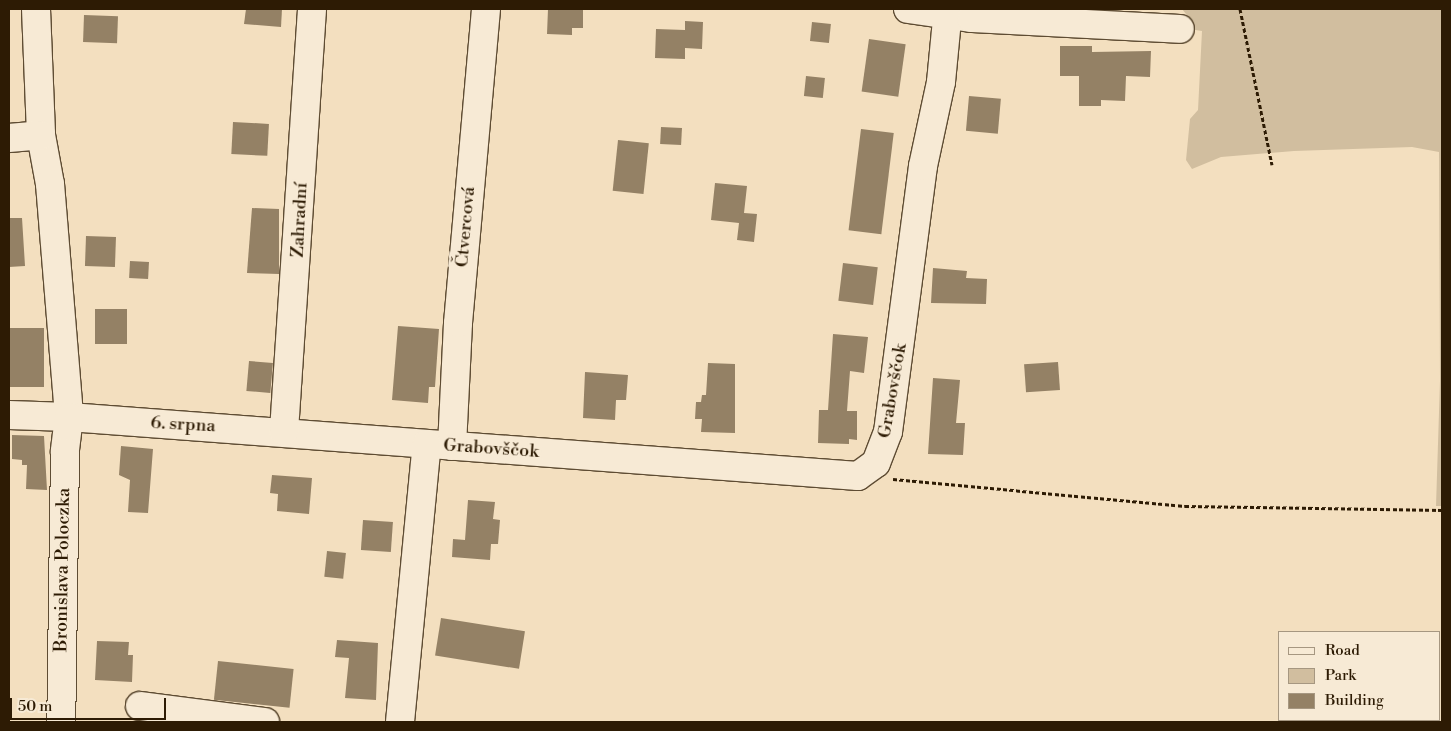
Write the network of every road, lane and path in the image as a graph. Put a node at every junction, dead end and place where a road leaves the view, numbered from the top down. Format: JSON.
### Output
{"nodes":[{"id":1,"x":36,"y":9,"type":"edge"},
{"id":2,"x":312,"y":9,"type":"edge"},
{"id":3,"x":486,"y":9,"type":"edge"},
{"id":4,"x":908,"y":9,"type":"edge"},
{"id":5,"x":1240,"y":9,"type":"edge"},
{"id":6,"x":948,"y":12,"type":"edge"},
{"id":7,"x":1180,"y":29,"type":"dead end"},
{"id":8,"x":40,"y":135,"type":"junction"},
{"id":9,"x":9,"y":138,"type":"edge"},
{"id":10,"x":1272,"y":165,"type":"dead end"},
{"id":11,"x":9,"y":415,"type":"edge"},
{"id":12,"x":69,"y":417,"type":"junction"},
{"id":13,"x":284,"y":431,"type":"junction"},
{"id":14,"x":439,"y":445,"type":"junction"},
{"id":15,"x":866,"y":470,"type":"junction"},
{"id":16,"x":1442,"y":510,"type":"edge"},
{"id":17,"x":140,"y":706,"type":"dead end"},
{"id":18,"x":61,"y":722,"type":"edge"},
{"id":19,"x":265,"y":722,"type":"edge"},
{"id":20,"x":400,"y":722,"type":"edge"}],
"edges":[{"from":1,"to":8,"type":"street"},
{"from":2,"to":13,"type":"street","name":"Zahradní"},
{"from":3,"to":14,"type":"street","name":"Čtvercová"},
{"from":4,"to":6,"type":"street"},
{"from":5,"to":10,"type":"path"},
{"from":6,"to":7,"type":"street"},
{"from":6,"to":15,"type":"street","name":"Grabovščok"},
{"from":8,"to":9,"type":"street"},
{"from":8,"to":12,"type":"street"},
{"from":11,"to":12,"type":"street","name":"6. srpna"},
{"from":12,"to":13,"type":"street","name":"6. srpna"},
{"from":12,"to":18,"type":"street","name":"Bronislava Poloczka"},
{"from":13,"to":14,"type":"street","name":"6. srpna"},
{"from":14,"to":15,"type":"street","name":"Grabovščok"},
{"from":14,"to":20,"type":"street"},
{"from":15,"to":16,"type":"path"},
{"from":17,"to":19,"type":"street"}]}
